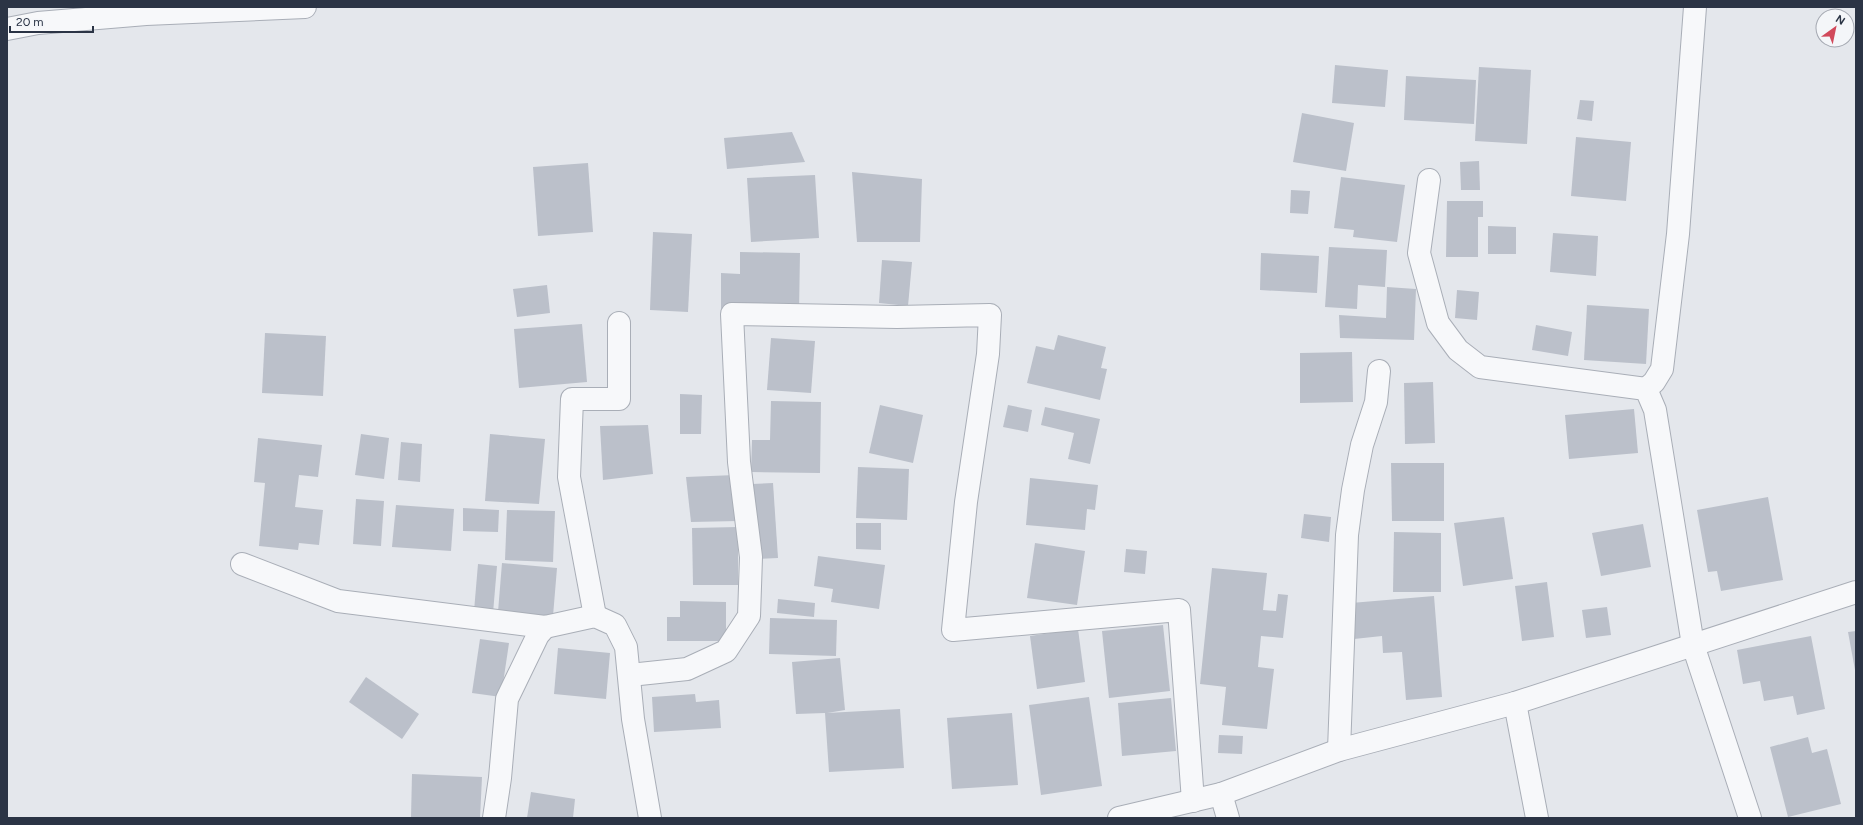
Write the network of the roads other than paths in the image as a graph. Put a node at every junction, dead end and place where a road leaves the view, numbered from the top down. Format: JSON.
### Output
{"nodes":[{"id":1,"x":305,"y":7,"type":"edge"},
{"id":2,"x":1695,"y":7,"type":"edge"},
{"id":3,"x":7,"y":29,"type":"edge"},
{"id":4,"x":1429,"y":180,"type":"dead end"},
{"id":5,"x":619,"y":323,"type":"dead end"},
{"id":6,"x":1379,"y":371,"type":"dead end"},
{"id":7,"x":1646,"y":389,"type":"junction"},
{"id":8,"x":242,"y":564,"type":"dead end"},
{"id":9,"x":1856,"y":592,"type":"edge"},
{"id":10,"x":595,"y":616,"type":"junction"},
{"id":11,"x":545,"y":627,"type":"junction"},
{"id":12,"x":1693,"y":645,"type":"junction"},
{"id":13,"x":630,"y":675,"type":"junction"},
{"id":14,"x":1515,"y":703,"type":"junction"},
{"id":15,"x":1338,"y":750,"type":"junction"},
{"id":16,"x":1221,"y":794,"type":"junction"},
{"id":17,"x":1193,"y":801,"type":"junction"},
{"id":18,"x":494,"y":818,"type":"edge"},
{"id":19,"x":650,"y":818,"type":"edge"},
{"id":20,"x":1119,"y":818,"type":"edge"},
{"id":21,"x":1228,"y":818,"type":"edge"},
{"id":22,"x":1537,"y":818,"type":"edge"},
{"id":23,"x":1750,"y":818,"type":"edge"}],
"edges":[{"from":1,"to":3,"type":"street"},
{"from":2,"to":7,"type":"street"},
{"from":4,"to":7,"type":"street"},
{"from":5,"to":10,"type":"street"},
{"from":6,"to":15,"type":"street"},
{"from":7,"to":12,"type":"street"},
{"from":8,"to":11,"type":"street"},
{"from":9,"to":12,"type":"street"},
{"from":10,"to":11,"type":"street"},
{"from":10,"to":13,"type":"street"},
{"from":11,"to":18,"type":"street"},
{"from":12,"to":14,"type":"street"},
{"from":12,"to":23,"type":"street"},
{"from":13,"to":17,"type":"street"},
{"from":13,"to":19,"type":"street"},
{"from":14,"to":15,"type":"street"},
{"from":14,"to":22,"type":"street"},
{"from":15,"to":16,"type":"street"},
{"from":16,"to":17,"type":"street"},
{"from":16,"to":21,"type":"street"},
{"from":17,"to":20,"type":"street"}]}
